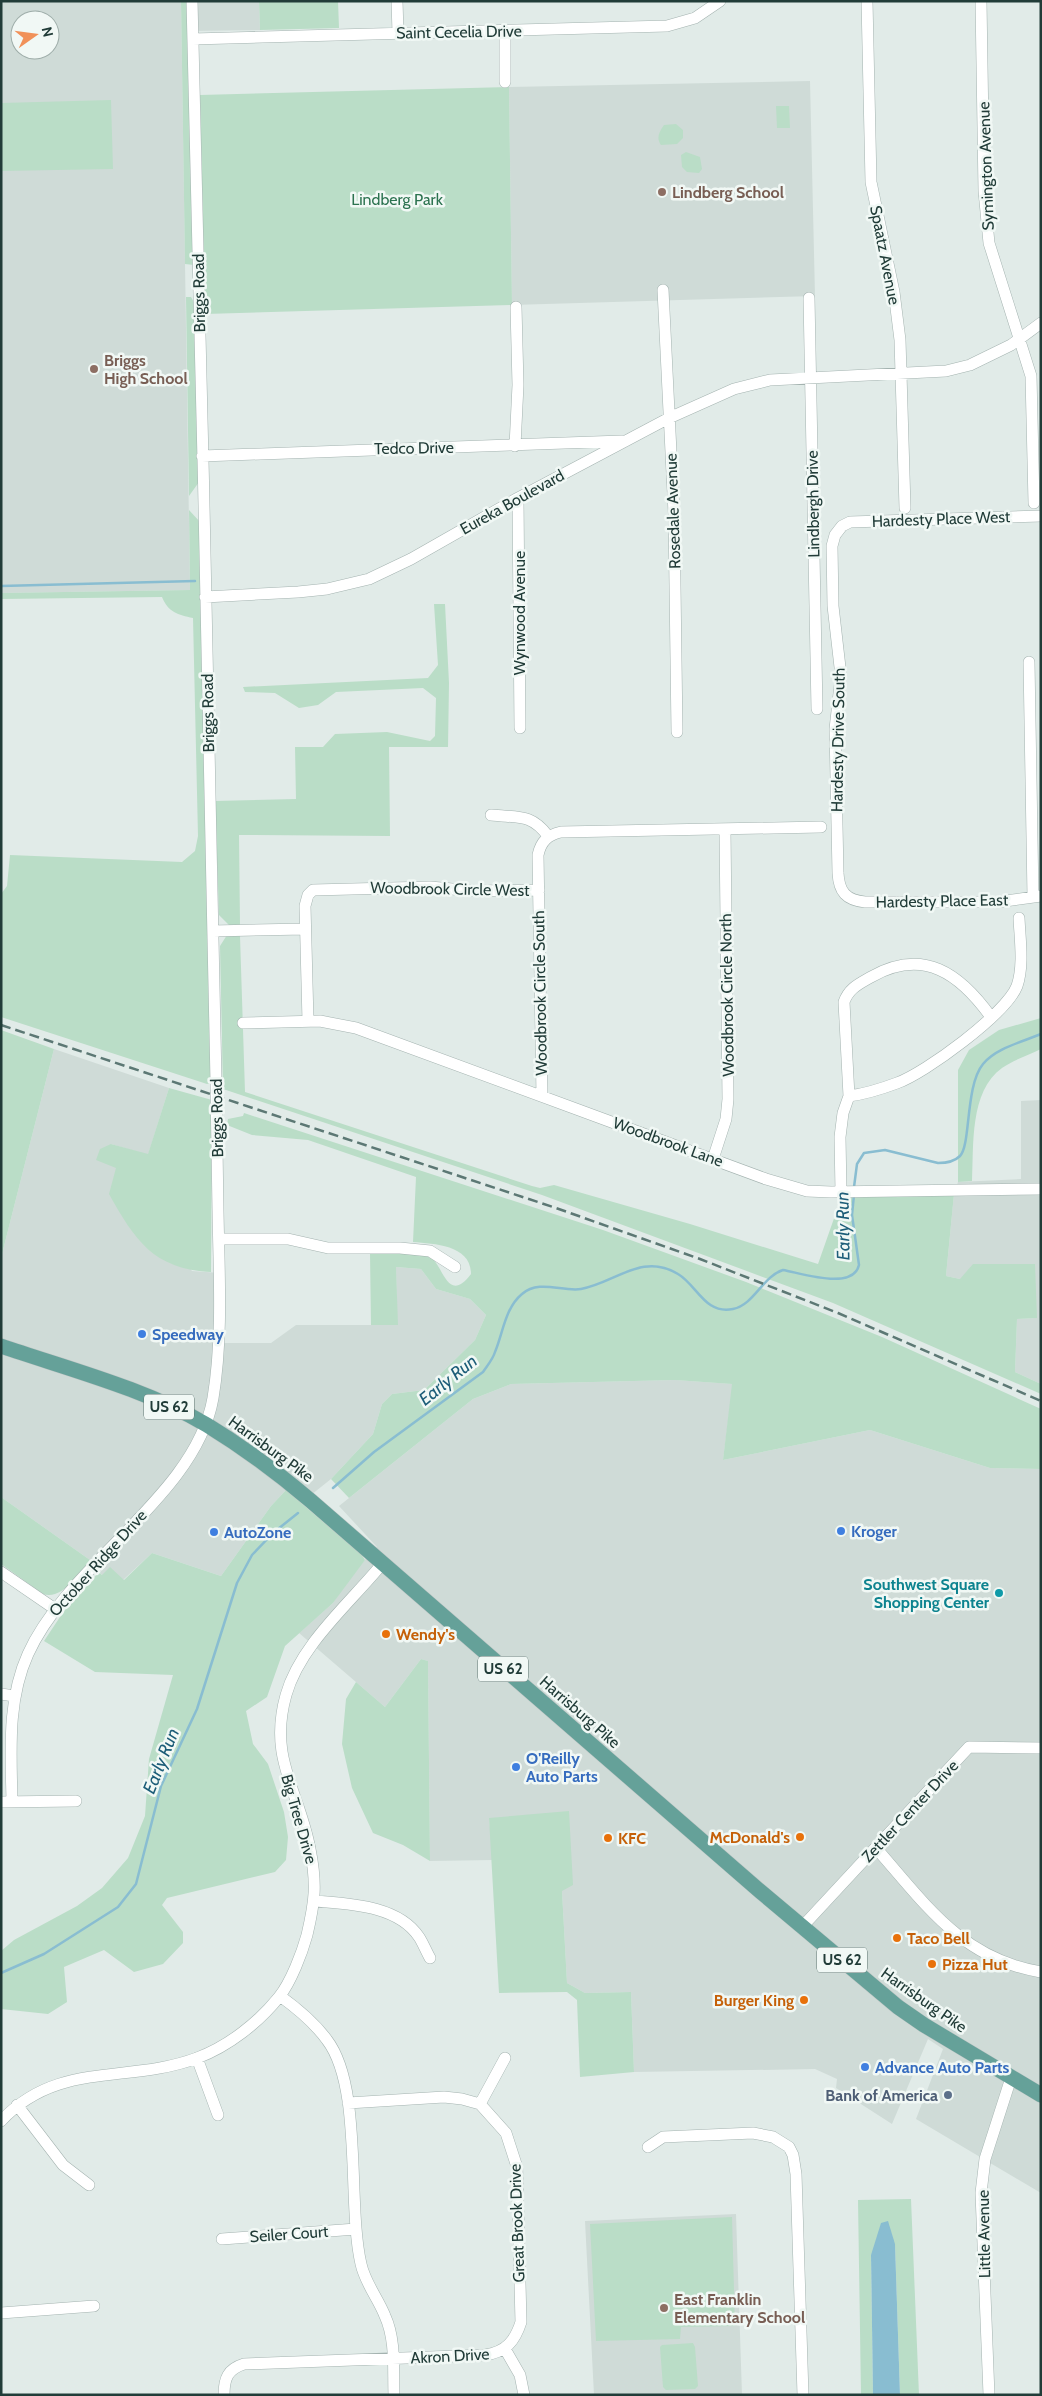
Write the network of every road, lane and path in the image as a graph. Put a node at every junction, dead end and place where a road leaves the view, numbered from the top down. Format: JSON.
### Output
{"nodes":[{"id":1,"x":192,"y":1,"type":"edge"},
{"id":2,"x":397,"y":1,"type":"edge"},
{"id":3,"x":720,"y":1,"type":"edge"},
{"id":4,"x":868,"y":1,"type":"edge"},
{"id":5,"x":981,"y":1,"type":"edge"},
{"id":6,"x":505,"y":30,"type":"junction"},
{"id":7,"x":398,"y":33,"type":"junction"},
{"id":8,"x":193,"y":39,"type":"junction"},
{"id":9,"x":505,"y":82,"type":"dead end"},
{"id":10,"x":663,"y":290,"type":"dead end"},
{"id":11,"x":810,"y":298,"type":"dead end"},
{"id":12,"x":516,"y":307,"type":"dead end"},
{"id":13,"x":1041,"y":323,"type":"edge"},
{"id":14,"x":1020,"y":337,"type":"junction"},
{"id":15,"x":901,"y":374,"type":"junction"},
{"id":16,"x":811,"y":378,"type":"junction"},
{"id":17,"x":669,"y":418,"type":"junction"},
{"id":18,"x":626,"y":441,"type":"junction"},
{"id":19,"x":515,"y":446,"type":"junction"},
{"id":20,"x":202,"y":456,"type":"junction"},
{"id":21,"x":518,"y":498,"type":"junction"},
{"id":22,"x":1034,"y":504,"type":"dead end"},
{"id":23,"x":905,"y":508,"type":"dead end"},
{"id":24,"x":1041,"y":516,"type":"edge"},
{"id":25,"x":842,"y":526,"type":"joint"},
{"id":26,"x":205,"y":597,"type":"junction"},
{"id":27,"x":1029,"y":662,"type":"dead end"},
{"id":28,"x":817,"y":710,"type":"dead end"},
{"id":29,"x":520,"y":728,"type":"dead end"},
{"id":30,"x":677,"y":732,"type":"dead end"},
{"id":31,"x":491,"y":815,"type":"dead end"},
{"id":32,"x":821,"y":827,"type":"dead end"},
{"id":33,"x":725,"y":830,"type":"junction"},
{"id":34,"x":548,"y":836,"type":"junction"},
{"id":35,"x":539,"y":890,"type":"junction"},
{"id":36,"x":844,"y":895,"type":"joint"},
{"id":37,"x":1037,"y":897,"type":"edge"},
{"id":38,"x":1019,"y":918,"type":"dead end"},
{"id":39,"x":305,"y":929,"type":"junction"},
{"id":40,"x":213,"y":931,"type":"junction"},
{"id":41,"x":990,"y":1017,"type":"junction"},
{"id":42,"x":308,"y":1021,"type":"junction"},
{"id":43,"x":243,"y":1023,"type":"dead end"},
{"id":44,"x":542,"y":1096,"type":"junction"},
{"id":45,"x":849,"y":1096,"type":"junction"},
{"id":46,"x":714,"y":1159,"type":"junction"},
{"id":47,"x":1041,"y":1189,"type":"edge"},
{"id":48,"x":850,"y":1192,"type":"junction"},
{"id":49,"x":219,"y":1238,"type":"junction"},
{"id":50,"x":455,"y":1268,"type":"dead end"},
{"id":51,"x":1,"y":1346,"type":"edge"},
{"id":52,"x":206,"y":1424,"type":"junction"},
{"id":53,"x":382,"y":1564,"type":"junction"},
{"id":54,"x":1,"y":1572,"type":"edge"},
{"id":55,"x":55,"y":1609,"type":"junction"},
{"id":56,"x":1,"y":1694,"type":"edge"},
{"id":57,"x":14,"y":1696,"type":"junction"},
{"id":58,"x":1041,"y":1748,"type":"edge"},
{"id":59,"x":6,"y":1801,"type":"edge"},
{"id":60,"x":76,"y":1801,"type":"dead end"},
{"id":61,"x":876,"y":1848,"type":"junction"},
{"id":62,"x":315,"y":1901,"type":"junction"},
{"id":63,"x":802,"y":1927,"type":"junction"},
{"id":64,"x":430,"y":1958,"type":"dead end"},
{"id":65,"x":1041,"y":1972,"type":"edge"},
{"id":66,"x":280,"y":1996,"type":"junction"},
{"id":67,"x":197,"y":2058,"type":"junction"},
{"id":68,"x":505,"y":2058,"type":"dead end"},
{"id":69,"x":1011,"y":2078,"type":"junction"},
{"id":70,"x":1041,"y":2096,"type":"edge"},
{"id":71,"x":348,"y":2103,"type":"junction"},
{"id":72,"x":480,"y":2104,"type":"junction"},
{"id":73,"x":17,"y":2105,"type":"junction"},
{"id":74,"x":218,"y":2115,"type":"dead end"},
{"id":75,"x":1,"y":2122,"type":"edge"},
{"id":76,"x":648,"y":2147,"type":"dead end"},
{"id":77,"x":89,"y":2185,"type":"dead end"},
{"id":78,"x":356,"y":2229,"type":"junction"},
{"id":79,"x":222,"y":2239,"type":"dead end"},
{"id":80,"x":94,"y":2306,"type":"dead end"},
{"id":81,"x":1,"y":2313,"type":"edge"},
{"id":82,"x":505,"y":2349,"type":"junction"},
{"id":83,"x":393,"y":2359,"type":"junction"},
{"id":84,"x":220,"y":2363,"type":"dead end"},
{"id":85,"x":230,"y":2371,"type":"junction"},
{"id":86,"x":224,"y":2395,"type":"edge"},
{"id":87,"x":394,"y":2395,"type":"edge"},
{"id":88,"x":524,"y":2395,"type":"edge"},
{"id":89,"x":803,"y":2395,"type":"edge"},
{"id":90,"x":989,"y":2395,"type":"edge"}],
"edges":[{"from":1,"to":8,"type":"street","name":"Briggs Road"},
{"from":2,"to":7,"type":"street"},
{"from":3,"to":6,"type":"street","name":"Saint Cecelia Drive"},
{"from":4,"to":15,"type":"street","name":"Spaatz Avenue"},
{"from":5,"to":14,"type":"street","name":"Symington Avenue"},
{"from":6,"to":7,"type":"street","name":"Saint Cecelia Drive"},
{"from":6,"to":9,"type":"street"},
{"from":7,"to":8,"type":"street","name":"Saint Cecelia Drive"},
{"from":8,"to":20,"type":"street","name":"Briggs Road"},
{"from":10,"to":17,"type":"street","name":"Rosedale Avenue"},
{"from":11,"to":16,"type":"street","name":"Lindbergh Drive"},
{"from":12,"to":19,"type":"street"},
{"from":13,"to":14,"type":"street","name":"Eureka Boulevard"},
{"from":14,"to":15,"type":"street","name":"Eureka Boulevard"},
{"from":14,"to":22,"type":"street","name":"Symington Avenue"},
{"from":15,"to":16,"type":"street","name":"Eureka Boulevard"},
{"from":15,"to":23,"type":"street","name":"Spaatz Avenue"},
{"from":16,"to":17,"type":"street","name":"Eureka Boulevard"},
{"from":16,"to":28,"type":"street","name":"Lindbergh Drive"},
{"from":17,"to":18,"type":"street","name":"Eureka Boulevard"},
{"from":17,"to":30,"type":"street","name":"Rosedale Avenue"},
{"from":18,"to":19,"type":"street","name":"Tedco Drive"},
{"from":18,"to":21,"type":"street","name":"Eureka Boulevard"},
{"from":19,"to":20,"type":"street","name":"Tedco Drive"},
{"from":20,"to":26,"type":"street","name":"Briggs Road"},
{"from":21,"to":26,"type":"street","name":"Eureka Boulevard"},
{"from":21,"to":29,"type":"street","name":"Wynwood Avenue"},
{"from":24,"to":25,"type":"street","name":"Hardesty Place West"},
{"from":25,"to":36,"type":"street","name":"Hardesty Drive South"},
{"from":26,"to":40,"type":"street","name":"Briggs Road"},
{"from":27,"to":37,"type":"street"},
{"from":31,"to":34,"type":"street"},
{"from":32,"to":33,"type":"street"},
{"from":33,"to":34,"type":"street"},
{"from":33,"to":46,"type":"street","name":"Woodbrook Circle North"},
{"from":34,"to":35,"type":"street","name":"Woodbrook Circle West"},
{"from":35,"to":39,"type":"street","name":"Woodbrook Circle West"},
{"from":35,"to":44,"type":"street","name":"Woodbrook Circle South"},
{"from":36,"to":37,"type":"street","name":"Hardesty Place East"},
{"from":38,"to":41,"type":"street"},
{"from":39,"to":40,"type":"street"},
{"from":39,"to":42,"type":"street"},
{"from":40,"to":49,"type":"street","name":"Briggs Road"},
{"from":41,"to":45,"type":"street"},
{"from":41,"to":45,"type":"street"},
{"from":42,"to":43,"type":"street","name":"Woodbrook Lane"},
{"from":42,"to":44,"type":"street","name":"Woodbrook Lane"},
{"from":44,"to":46,"type":"street","name":"Woodbrook Lane"},
{"from":45,"to":48,"type":"street"},
{"from":46,"to":48,"type":"street","name":"Woodbrook Lane"},
{"from":47,"to":48,"type":"street","name":"Woodbrook Lane"},
{"from":49,"to":50,"type":"street"},
{"from":49,"to":52,"type":"street","name":"Briggs Road"},
{"from":51,"to":52,"type":"main road","name":"Harrisburg Pike","number":"US 62"},
{"from":52,"to":53,"type":"main road","name":"Harrisburg Pike","number":"US 62"},
{"from":52,"to":55,"type":"street","name":"October Ridge Drive"},
{"from":53,"to":62,"type":"street","name":"Big Tree Drive"},
{"from":53,"to":63,"type":"main road","name":"Harrisburg Pike","number":"US 62"},
{"from":54,"to":55,"type":"street"},
{"from":55,"to":57,"type":"street","name":"October Ridge Drive"},
{"from":56,"to":57,"type":"street"},
{"from":57,"to":59,"type":"street","name":"October Ridge Drive"},
{"from":58,"to":61,"type":"street","name":"Zettler Center Drive"},
{"from":59,"to":60,"type":"street"},
{"from":61,"to":63,"type":"street","name":"Zettler Center Drive"},
{"from":61,"to":65,"type":"street"},
{"from":62,"to":64,"type":"street"},
{"from":62,"to":66,"type":"street","name":"Big Tree Drive"},
{"from":63,"to":69,"type":"main road","name":"Harrisburg Pike","number":"US 62"},
{"from":66,"to":67,"type":"street","name":"Big Tree Drive"},
{"from":66,"to":71,"type":"street"},
{"from":67,"to":73,"type":"street","name":"Big Tree Drive"},
{"from":67,"to":74,"type":"street"},
{"from":68,"to":72,"type":"street"},
{"from":69,"to":70,"type":"main road","name":"Harrisburg Pike","number":"US 62"},
{"from":69,"to":90,"type":"street","name":"Little Avenue"},
{"from":71,"to":72,"type":"street"},
{"from":71,"to":78,"type":"street"},
{"from":72,"to":82,"type":"street","name":"Great Brook Drive"},
{"from":73,"to":75,"type":"street","name":"Big Tree Drive"},
{"from":73,"to":77,"type":"street"},
{"from":76,"to":89,"type":"street"},
{"from":78,"to":79,"type":"street","name":"Seiler Court"},
{"from":78,"to":83,"type":"street"},
{"from":80,"to":81,"type":"street"},
{"from":82,"to":83,"type":"street","name":"Akron Drive"},
{"from":82,"to":88,"type":"street"},
{"from":83,"to":85,"type":"street","name":"Akron Drive"},
{"from":83,"to":87,"type":"street"},
{"from":84,"to":85,"type":"street"},
{"from":85,"to":86,"type":"street"}]}
